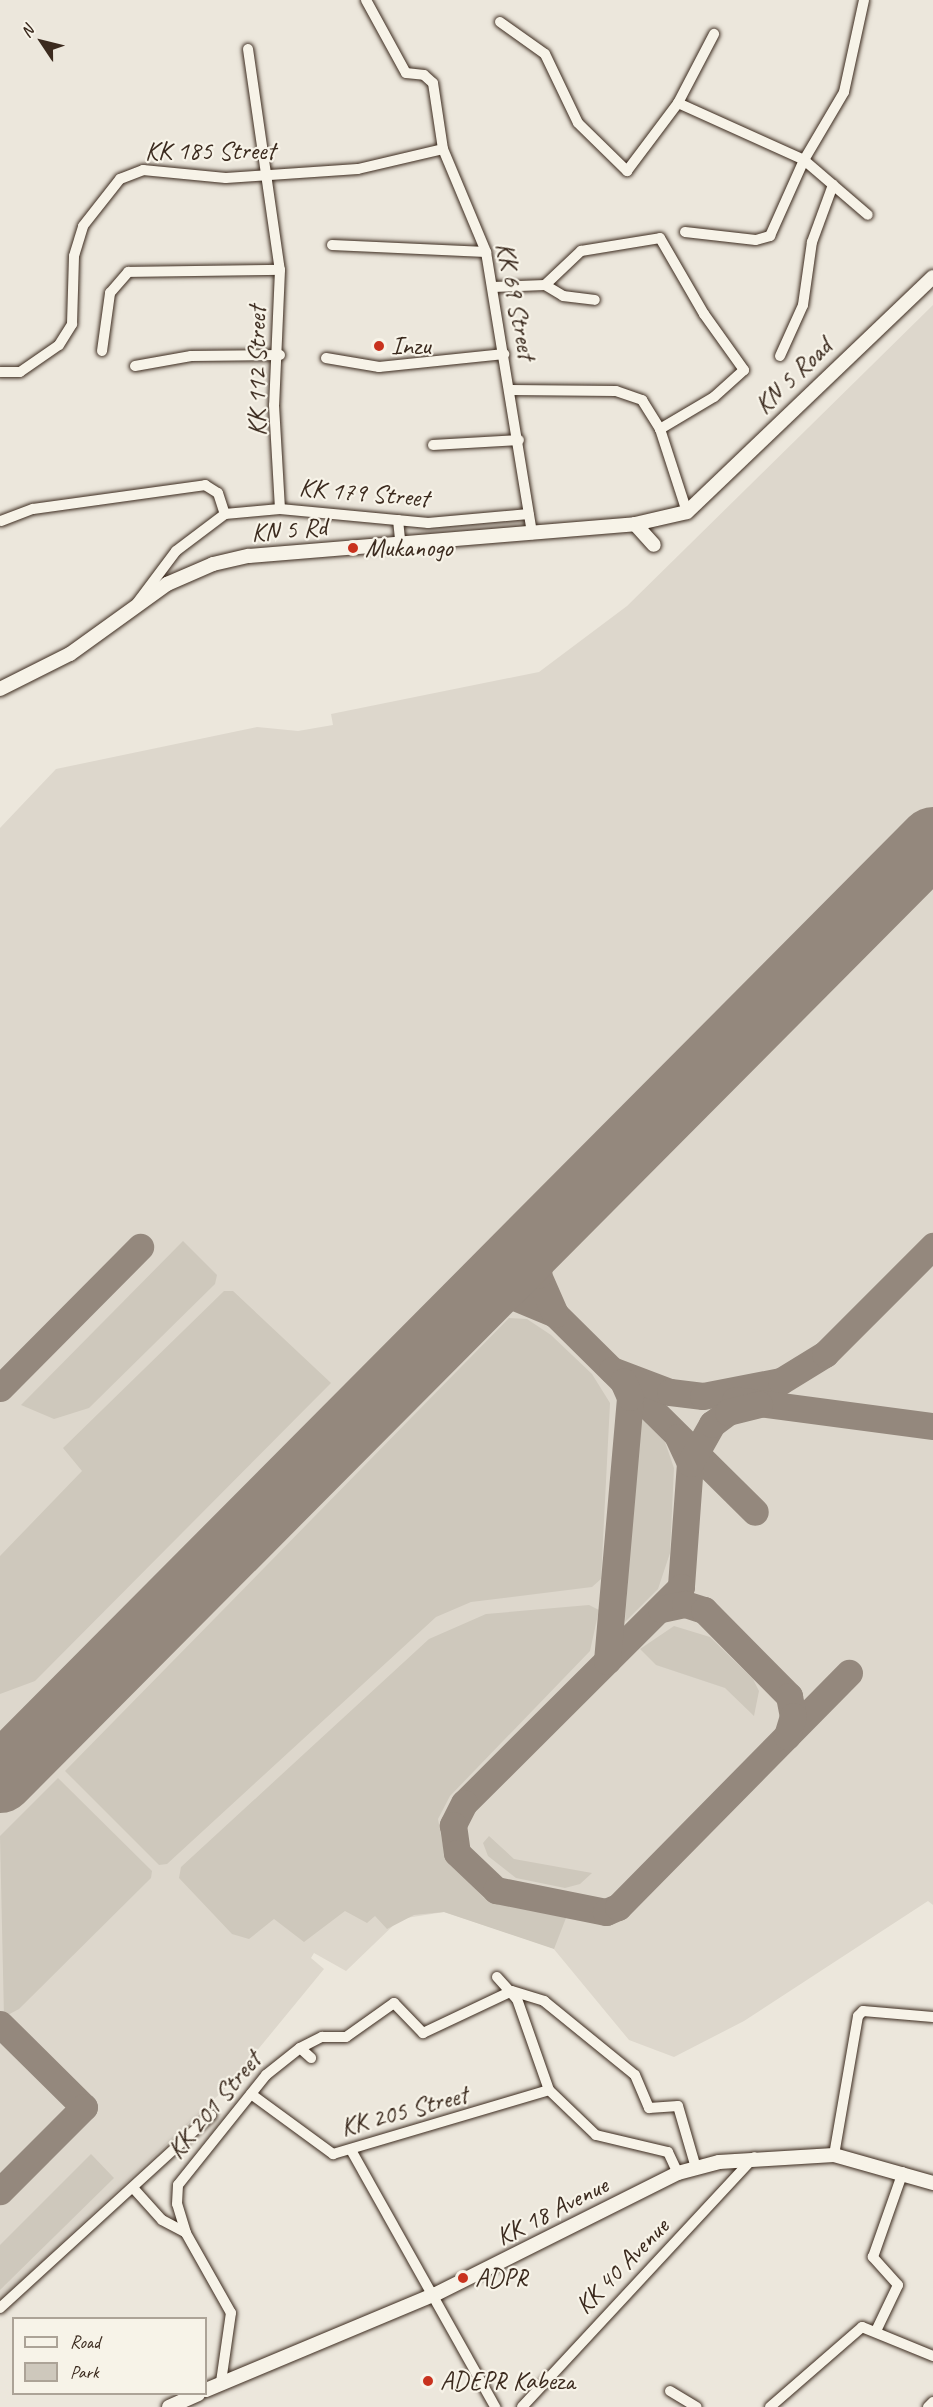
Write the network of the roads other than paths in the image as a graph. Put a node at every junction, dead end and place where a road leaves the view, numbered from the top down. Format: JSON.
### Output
{"nodes":[{"id":1,"x":366,"y":0,"type":"edge"},
{"id":2,"x":864,"y":0,"type":"edge"},
{"id":3,"x":500,"y":22,"type":"dead end"},
{"id":4,"x":714,"y":34,"type":"dead end"},
{"id":5,"x":248,"y":49,"type":"dead end"},
{"id":6,"x":678,"y":103,"type":"junction"},
{"id":7,"x":443,"y":150,"type":"junction"},
{"id":8,"x":804,"y":160,"type":"junction"},
{"id":9,"x":267,"y":175,"type":"junction"},
{"id":10,"x":833,"y":185,"type":"junction"},
{"id":11,"x":868,"y":214,"type":"dead end"},
{"id":12,"x":685,"y":232,"type":"dead end"},
{"id":13,"x":332,"y":245,"type":"dead end"},
{"id":14,"x":486,"y":252,"type":"junction"},
{"id":15,"x":280,"y":270,"type":"junction"},
{"id":16,"x":933,"y":277,"type":"edge"},
{"id":17,"x":545,"y":285,"type":"junction"},
{"id":18,"x":493,"y":287,"type":"junction"},
{"id":19,"x":595,"y":300,"type":"dead end"},
{"id":20,"x":102,"y":351,"type":"dead end"},
{"id":21,"x":504,"y":354,"type":"junction"},
{"id":22,"x":280,"y":355,"type":"junction"},
{"id":23,"x":780,"y":356,"type":"dead end"},
{"id":24,"x":326,"y":358,"type":"dead end"},
{"id":25,"x":135,"y":366,"type":"dead end"},
{"id":26,"x":0,"y":372,"type":"edge"},
{"id":27,"x":510,"y":390,"type":"junction"},
{"id":28,"x":660,"y":429,"type":"junction"},
{"id":29,"x":519,"y":440,"type":"junction"},
{"id":30,"x":433,"y":445,"type":"dead end"},
{"id":31,"x":280,"y":509,"type":"junction"},
{"id":32,"x":687,"y":512,"type":"junction"},
{"id":33,"x":225,"y":514,"type":"junction"},
{"id":34,"x":529,"y":514,"type":"junction"},
{"id":35,"x":398,"y":520,"type":"junction"},
{"id":36,"x":1,"y":521,"type":"edge"},
{"id":37,"x":635,"y":524,"type":"junction"},
{"id":38,"x":532,"y":534,"type":"junction"},
{"id":39,"x":654,"y":545,"type":"dead end"},
{"id":40,"x":401,"y":547,"type":"junction"},
{"id":41,"x":135,"y":606,"type":"junction"},
{"id":42,"x":3,"y":685,"type":"edge"},
{"id":43,"x":497,"y":1977,"type":"dead end"},
{"id":44,"x":512,"y":1991,"type":"junction"},
{"id":45,"x":933,"y":2017,"type":"edge"},
{"id":46,"x":300,"y":2048,"type":"junction"},
{"id":47,"x":311,"y":2058,"type":"dead end"},
{"id":48,"x":549,"y":2090,"type":"junction"},
{"id":49,"x":251,"y":2094,"type":"junction"},
{"id":50,"x":211,"y":2115,"type":"dead end"},
{"id":51,"x":351,"y":2150,"type":"junction"},
{"id":52,"x":834,"y":2155,"type":"junction"},
{"id":53,"x":755,"y":2156,"type":"junction"},
{"id":54,"x":696,"y":2168,"type":"junction"},
{"id":55,"x":903,"y":2172,"type":"junction"},
{"id":56,"x":678,"y":2173,"type":"junction"},
{"id":57,"x":933,"y":2183,"type":"edge"},
{"id":58,"x":135,"y":2190,"type":"junction"},
{"id":59,"x":186,"y":2233,"type":"junction"},
{"id":60,"x":436,"y":2294,"type":"junction"},
{"id":61,"x":0,"y":2308,"type":"edge"},
{"id":62,"x":876,"y":2331,"type":"junction"},
{"id":63,"x":933,"y":2356,"type":"edge"},
{"id":64,"x":221,"y":2382,"type":"junction"},
{"id":65,"x":207,"y":2389,"type":"edge"},
{"id":66,"x":670,"y":2391,"type":"dead end"},
{"id":67,"x":196,"y":2395,"type":"edge"},
{"id":68,"x":933,"y":2402,"type":"edge"},
{"id":69,"x":528,"y":2404,"type":"edge"},
{"id":70,"x":169,"y":2407,"type":"edge"},
{"id":71,"x":495,"y":2407,"type":"edge"},
{"id":72,"x":697,"y":2407,"type":"edge"},
{"id":73,"x":770,"y":2407,"type":"edge"},
{"id":74,"x":928,"y":2407,"type":"edge"}],
"edges":[{"from":1,"to":7,"type":"street","name":"KK 69 Street"},
{"from":2,"to":8,"type":"street"},
{"from":3,"to":6,"type":"street"},
{"from":4,"to":6,"type":"street"},
{"from":5,"to":9,"type":"street","name":"KK 112 Street"},
{"from":6,"to":8,"type":"street"},
{"from":7,"to":9,"type":"street","name":"KK 185 Street"},
{"from":7,"to":14,"type":"street","name":"KK 69 Street"},
{"from":8,"to":10,"type":"street"},
{"from":8,"to":12,"type":"street"},
{"from":9,"to":15,"type":"street","name":"KK 112 Street"},
{"from":9,"to":26,"type":"street","name":"KK 185 Street"},
{"from":10,"to":11,"type":"street"},
{"from":10,"to":23,"type":"street"},
{"from":13,"to":14,"type":"street"},
{"from":14,"to":18,"type":"street","name":"KK 69 Street"},
{"from":15,"to":20,"type":"street","name":"KK 112 Street"},
{"from":15,"to":22,"type":"street","name":"KK 112 Street"},
{"from":16,"to":32,"type":"main road","name":"KN 5 Road"},
{"from":17,"to":18,"type":"street"},
{"from":17,"to":19,"type":"street"},
{"from":17,"to":28,"type":"street"},
{"from":18,"to":21,"type":"street","name":"KK 69 Street"},
{"from":21,"to":24,"type":"street"},
{"from":21,"to":27,"type":"street","name":"KK 69 Street"},
{"from":22,"to":25,"type":"street"},
{"from":22,"to":31,"type":"street","name":"KK 112 Street"},
{"from":27,"to":28,"type":"street"},
{"from":27,"to":29,"type":"street","name":"KK 69 Street"},
{"from":28,"to":32,"type":"street"},
{"from":29,"to":30,"type":"street"},
{"from":29,"to":34,"type":"street","name":"KK 69 Street"},
{"from":31,"to":33,"type":"street","name":"KK 179 Street"},
{"from":31,"to":35,"type":"street","name":"KK 179 Street"},
{"from":32,"to":37,"type":"main road","name":"KN 5 Rd"},
{"from":33,"to":36,"type":"street"},
{"from":33,"to":41,"type":"street"},
{"from":34,"to":35,"type":"street","name":"KK 179 Street"},
{"from":34,"to":38,"type":"street","name":"KK 69 Street"},
{"from":35,"to":40,"type":"street"},
{"from":37,"to":38,"type":"main road","name":"KN 5 Rd"},
{"from":37,"to":39,"type":"main road"},
{"from":38,"to":40,"type":"main road","name":"KN 5 Rd"},
{"from":40,"to":41,"type":"main road","name":"KN 5 Rd"},
{"from":41,"to":42,"type":"main road","name":"KN 5 Rd"},
{"from":43,"to":44,"type":"street"},
{"from":44,"to":46,"type":"street"},
{"from":44,"to":48,"type":"street"},
{"from":44,"to":54,"type":"street"},
{"from":45,"to":52,"type":"street"},
{"from":46,"to":47,"type":"street","name":"KK 201 Street"},
{"from":46,"to":49,"type":"street","name":"KK 201 Street"},
{"from":48,"to":51,"type":"street","name":"KK 205 Street"},
{"from":48,"to":56,"type":"street"},
{"from":49,"to":51,"type":"street","name":"KK 205 Street"},
{"from":49,"to":59,"type":"street","name":"KK 201 Street"},
{"from":50,"to":58,"type":"street"},
{"from":51,"to":60,"type":"street"},
{"from":52,"to":53,"type":"main road","name":"KK 18 Avenue"},
{"from":52,"to":55,"type":"main road","name":"KK 18 Avenue"},
{"from":53,"to":54,"type":"main road","name":"KK 18 Avenue"},
{"from":53,"to":69,"type":"street","name":"KK 40 Avenue"},
{"from":54,"to":56,"type":"main road","name":"KK 18 Avenue"},
{"from":55,"to":57,"type":"main road","name":"KK 18 Avenue"},
{"from":55,"to":62,"type":"street"},
{"from":56,"to":60,"type":"main road","name":"KK 18 Avenue"},
{"from":58,"to":59,"type":"street"},
{"from":58,"to":61,"type":"street"},
{"from":59,"to":64,"type":"street","name":"KK 201 Street"},
{"from":60,"to":64,"type":"main road","name":"KK 18 Avenue"},
{"from":60,"to":71,"type":"street"},
{"from":62,"to":63,"type":"street"},
{"from":62,"to":73,"type":"street"},
{"from":64,"to":65,"type":"main road","name":"KK 18 Avenue"},
{"from":66,"to":72,"type":"street"},
{"from":67,"to":70,"type":"main road"},
{"from":68,"to":74,"type":"street"}]}
